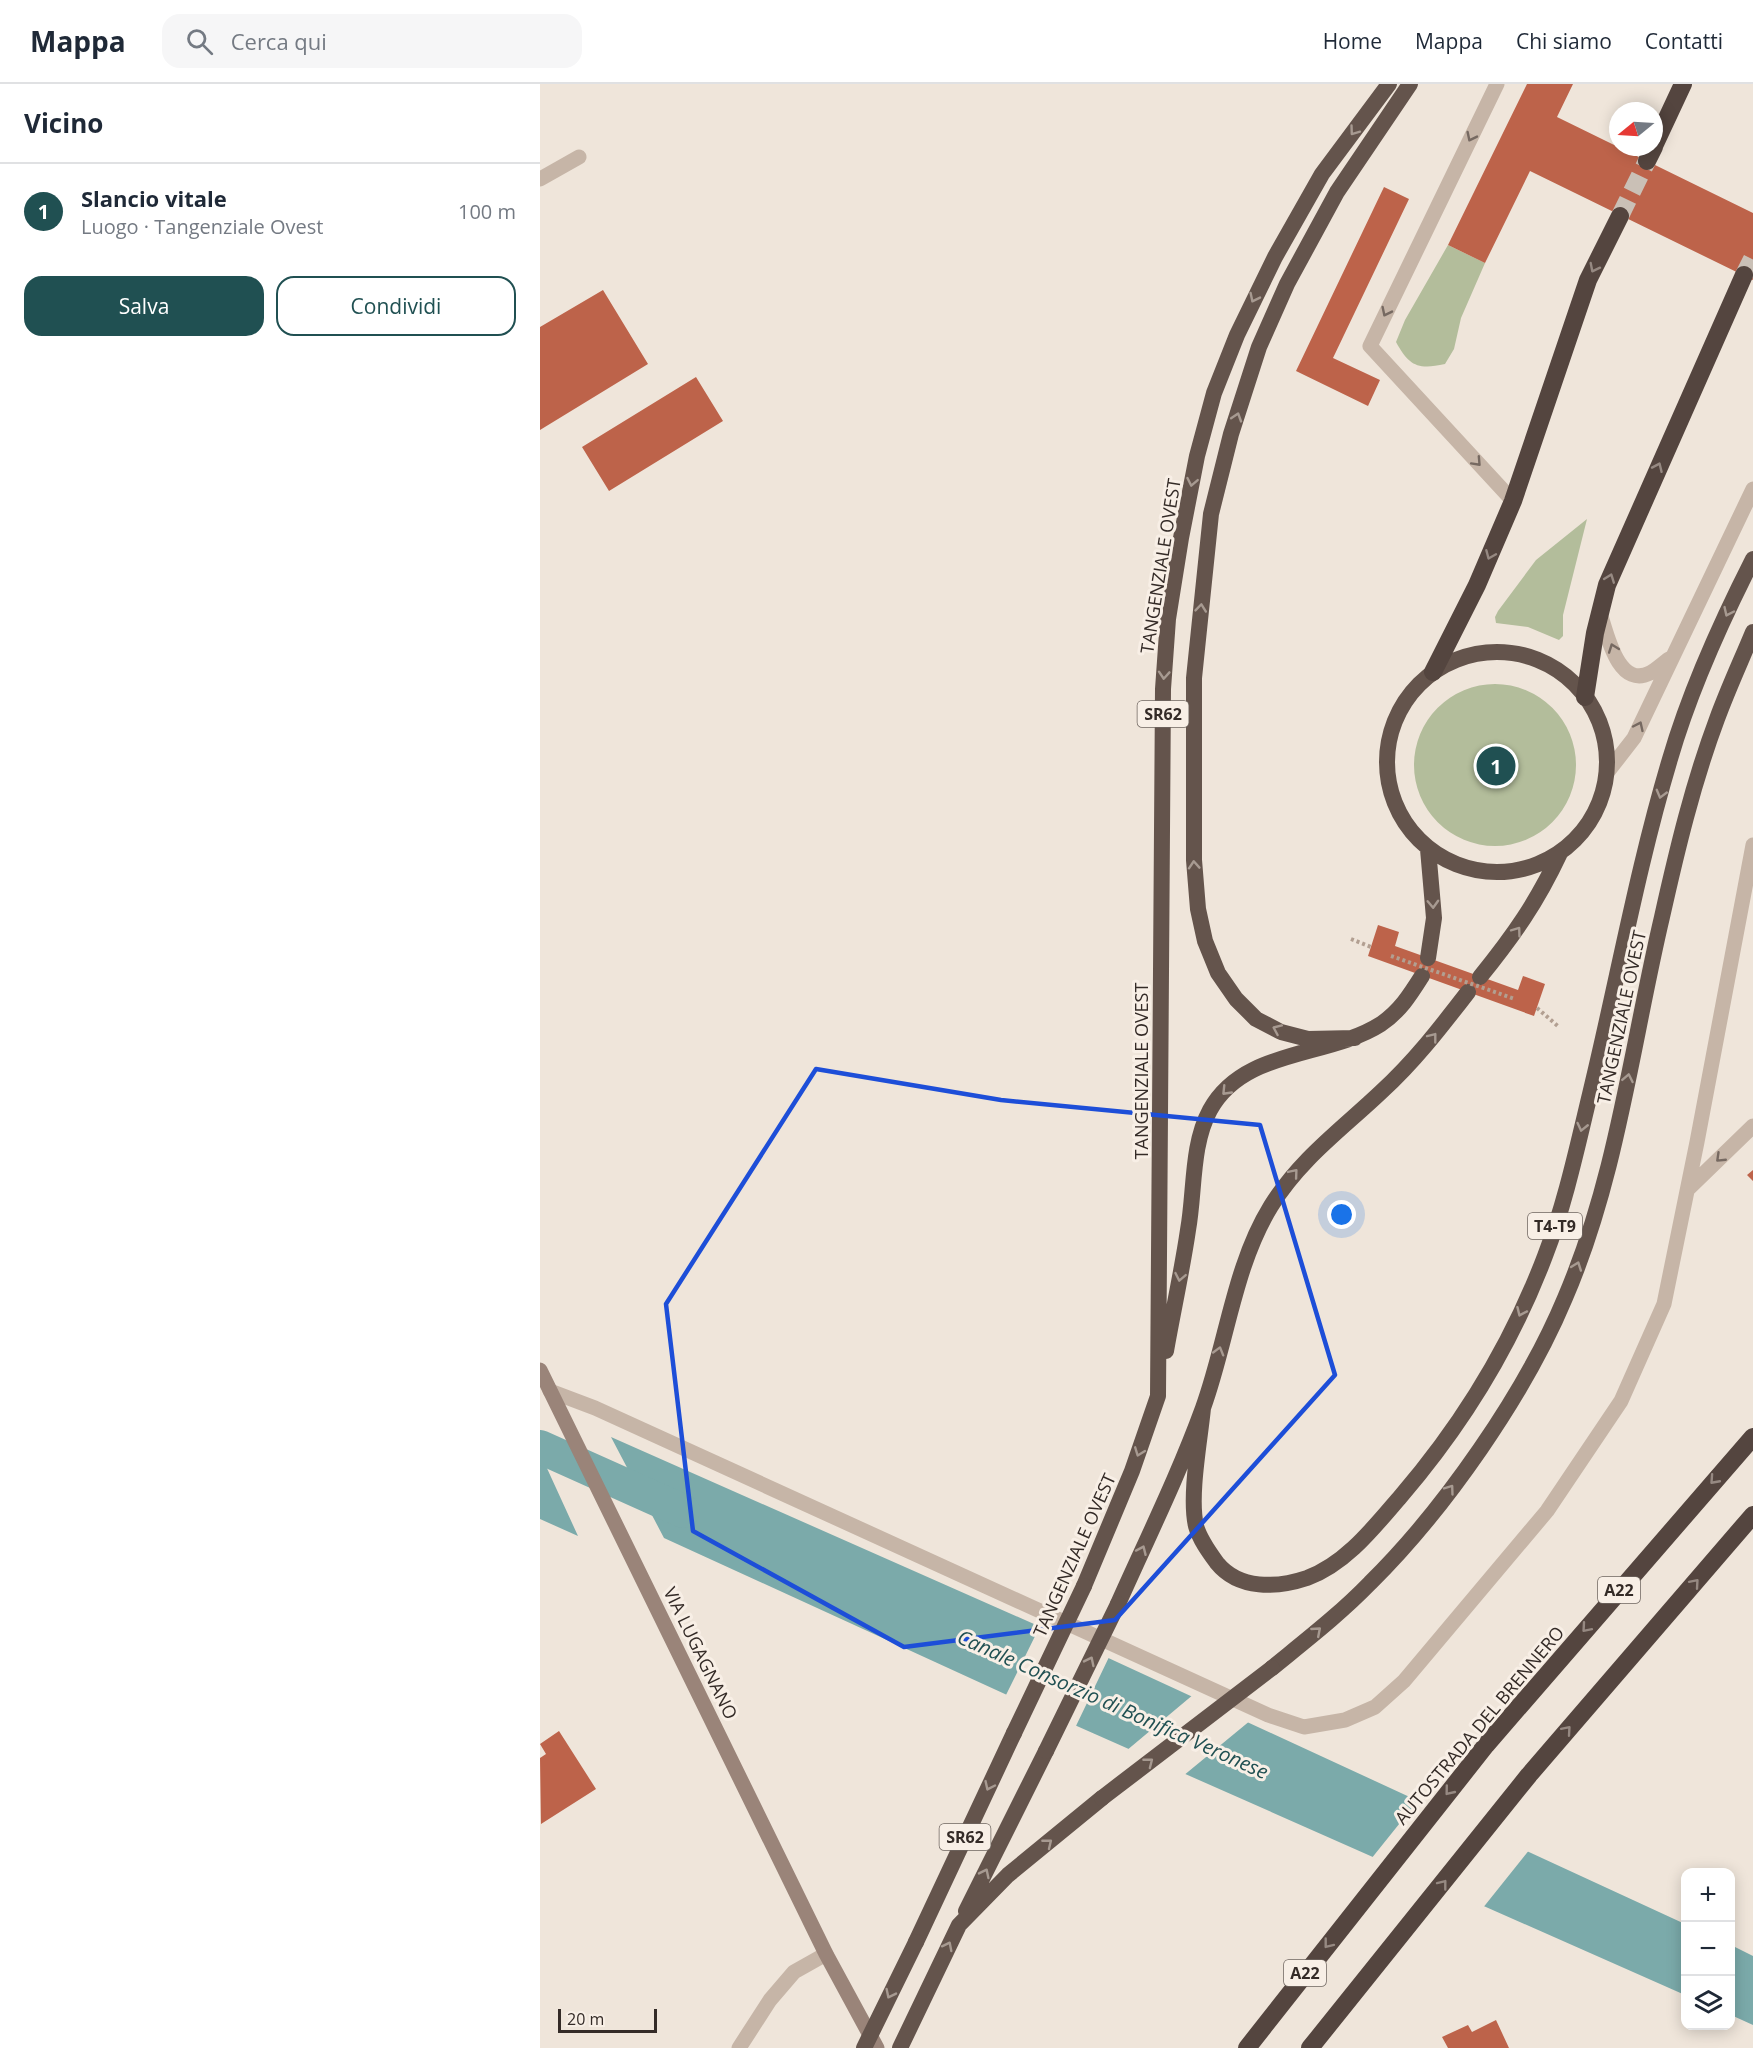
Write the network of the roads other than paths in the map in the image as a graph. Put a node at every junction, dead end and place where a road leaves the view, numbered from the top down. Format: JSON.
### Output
{"nodes":[{"id":1,"x":1389,"y":84,"type":"edge"},
{"id":2,"x":1410,"y":84,"type":"edge"},
{"id":3,"x":1497,"y":84,"type":"edge"},
{"id":4,"x":1683,"y":84,"type":"edge"},
{"id":5,"x":1663,"y":127,"type":"edge"},
{"id":6,"x":579,"y":157,"type":"dead end"},
{"id":7,"x":540,"y":179,"type":"edge"},
{"id":8,"x":1620,"y":216,"type":"tunnel mouth"},
{"id":9,"x":1744,"y":275,"type":"tunnel mouth"},
{"id":10,"x":1753,"y":489,"type":"edge"},
{"id":11,"x":1513,"y":501,"type":"junction"},
{"id":12,"x":1753,"y":559,"type":"edge"},
{"id":13,"x":1600,"y":613,"type":"junction"},
{"id":14,"x":1753,"y":632,"type":"edge"},
{"id":15,"x":1672,"y":657,"type":"junction"},
{"id":16,"x":1433,"y":672,"type":"junction"},
{"id":17,"x":1586,"y":697,"type":"junction"},
{"id":18,"x":1606,"y":774,"type":"junction"},
{"id":19,"x":1753,"y":845,"type":"edge"},
{"id":20,"x":1428,"y":849,"type":"junction"},
{"id":21,"x":1560,"y":853,"type":"junction"},
{"id":22,"x":1428,"y":958,"type":"dead end"},
{"id":23,"x":1422,"y":976,"type":"dead end"},
{"id":24,"x":1480,"y":977,"type":"dead end"},
{"id":25,"x":1468,"y":992,"type":"dead end"},
{"id":26,"x":1355,"y":1038,"type":"junction"},
{"id":27,"x":1753,"y":1126,"type":"edge"},
{"id":28,"x":1688,"y":1189,"type":"junction"},
{"id":29,"x":540,"y":1370,"type":"edge"},
{"id":30,"x":550,"y":1391,"type":"junction"},
{"id":31,"x":1158,"y":1396,"type":"junction"},
{"id":32,"x":1203,"y":1408,"type":"junction"},
{"id":33,"x":1753,"y":1437,"type":"edge"},
{"id":34,"x":1753,"y":1515,"type":"edge"},
{"id":35,"x":959,"y":1925,"type":"junction"},
{"id":36,"x":826,"y":1954,"type":"junction"},
{"id":37,"x":739,"y":2048,"type":"edge"},
{"id":38,"x":864,"y":2048,"type":"edge"},
{"id":39,"x":877,"y":2048,"type":"edge"},
{"id":40,"x":900,"y":2048,"type":"edge"},
{"id":41,"x":1247,"y":2048,"type":"edge"},
{"id":42,"x":1310,"y":2048,"type":"edge"}],
"edges":[{"from":1,"to":31,"type":"highway","name":"TANGENZIALE OVEST","number":"SR62","one_way":true},
{"from":26,"to":2,"type":"highway","one_way":true},
{"from":3,"to":11,"type":"street","one_way":true},
{"from":4,"to":5,"type":"highway"},
{"from":6,"to":7,"type":"street"},
{"from":8,"to":11,"type":"highway","one_way":true},
{"from":13,"to":9,"type":"highway","one_way":true},
{"from":10,"to":15,"type":"street"},
{"from":11,"to":16,"type":"highway","one_way":true},
{"from":12,"to":32,"type":"highway","number":"T4-T9","one_way":true},
{"from":15,"to":13,"type":"street","one_way":true},
{"from":13,"to":17,"type":"highway"},
{"from":35,"to":14,"type":"highway","name":"TANGENZIALE OVEST","one_way":true,"bridge":true},
{"from":18,"to":15,"type":"street","one_way":true},
{"from":16,"to":17,"type":"highway"},
{"from":16,"to":20,"type":"highway"},
{"from":17,"to":18,"type":"highway"},
{"from":18,"to":21,"type":"highway"},
{"from":19,"to":28,"type":"street"},
{"from":20,"to":21,"type":"highway"},
{"from":20,"to":22,"type":"highway","one_way":true},
{"from":24,"to":21,"type":"highway","one_way":true},
{"from":23,"to":26,"type":"highway"},
{"from":32,"to":25,"type":"highway","one_way":true},
{"from":26,"to":31,"type":"highway","one_way":true},
{"from":27,"to":28,"type":"street","one_way":true},
{"from":28,"to":30,"type":"street"},
{"from":29,"to":30,"type":"main road","name":"VIA LUGAGNANO"},
{"from":30,"to":36,"type":"main road","name":"VIA LUGAGNANO"},
{"from":31,"to":38,"type":"highway","name":"TANGENZIALE OVEST","number":"SR62","one_way":true,"bridge":true},
{"from":35,"to":32,"type":"highway","one_way":true,"bridge":true},
{"from":33,"to":41,"type":"highway","name":"AUTOSTRADA DEL BRENNERO","number":"A22","one_way":true},
{"from":42,"to":34,"type":"highway","number":"A22","one_way":true},
{"from":40,"to":35,"type":"highway","name":"TANGENZIALE OVEST","one_way":true},
{"from":36,"to":37,"type":"street"},
{"from":36,"to":39,"type":"main road","name":"VIA LUGAGNANO"}]}
